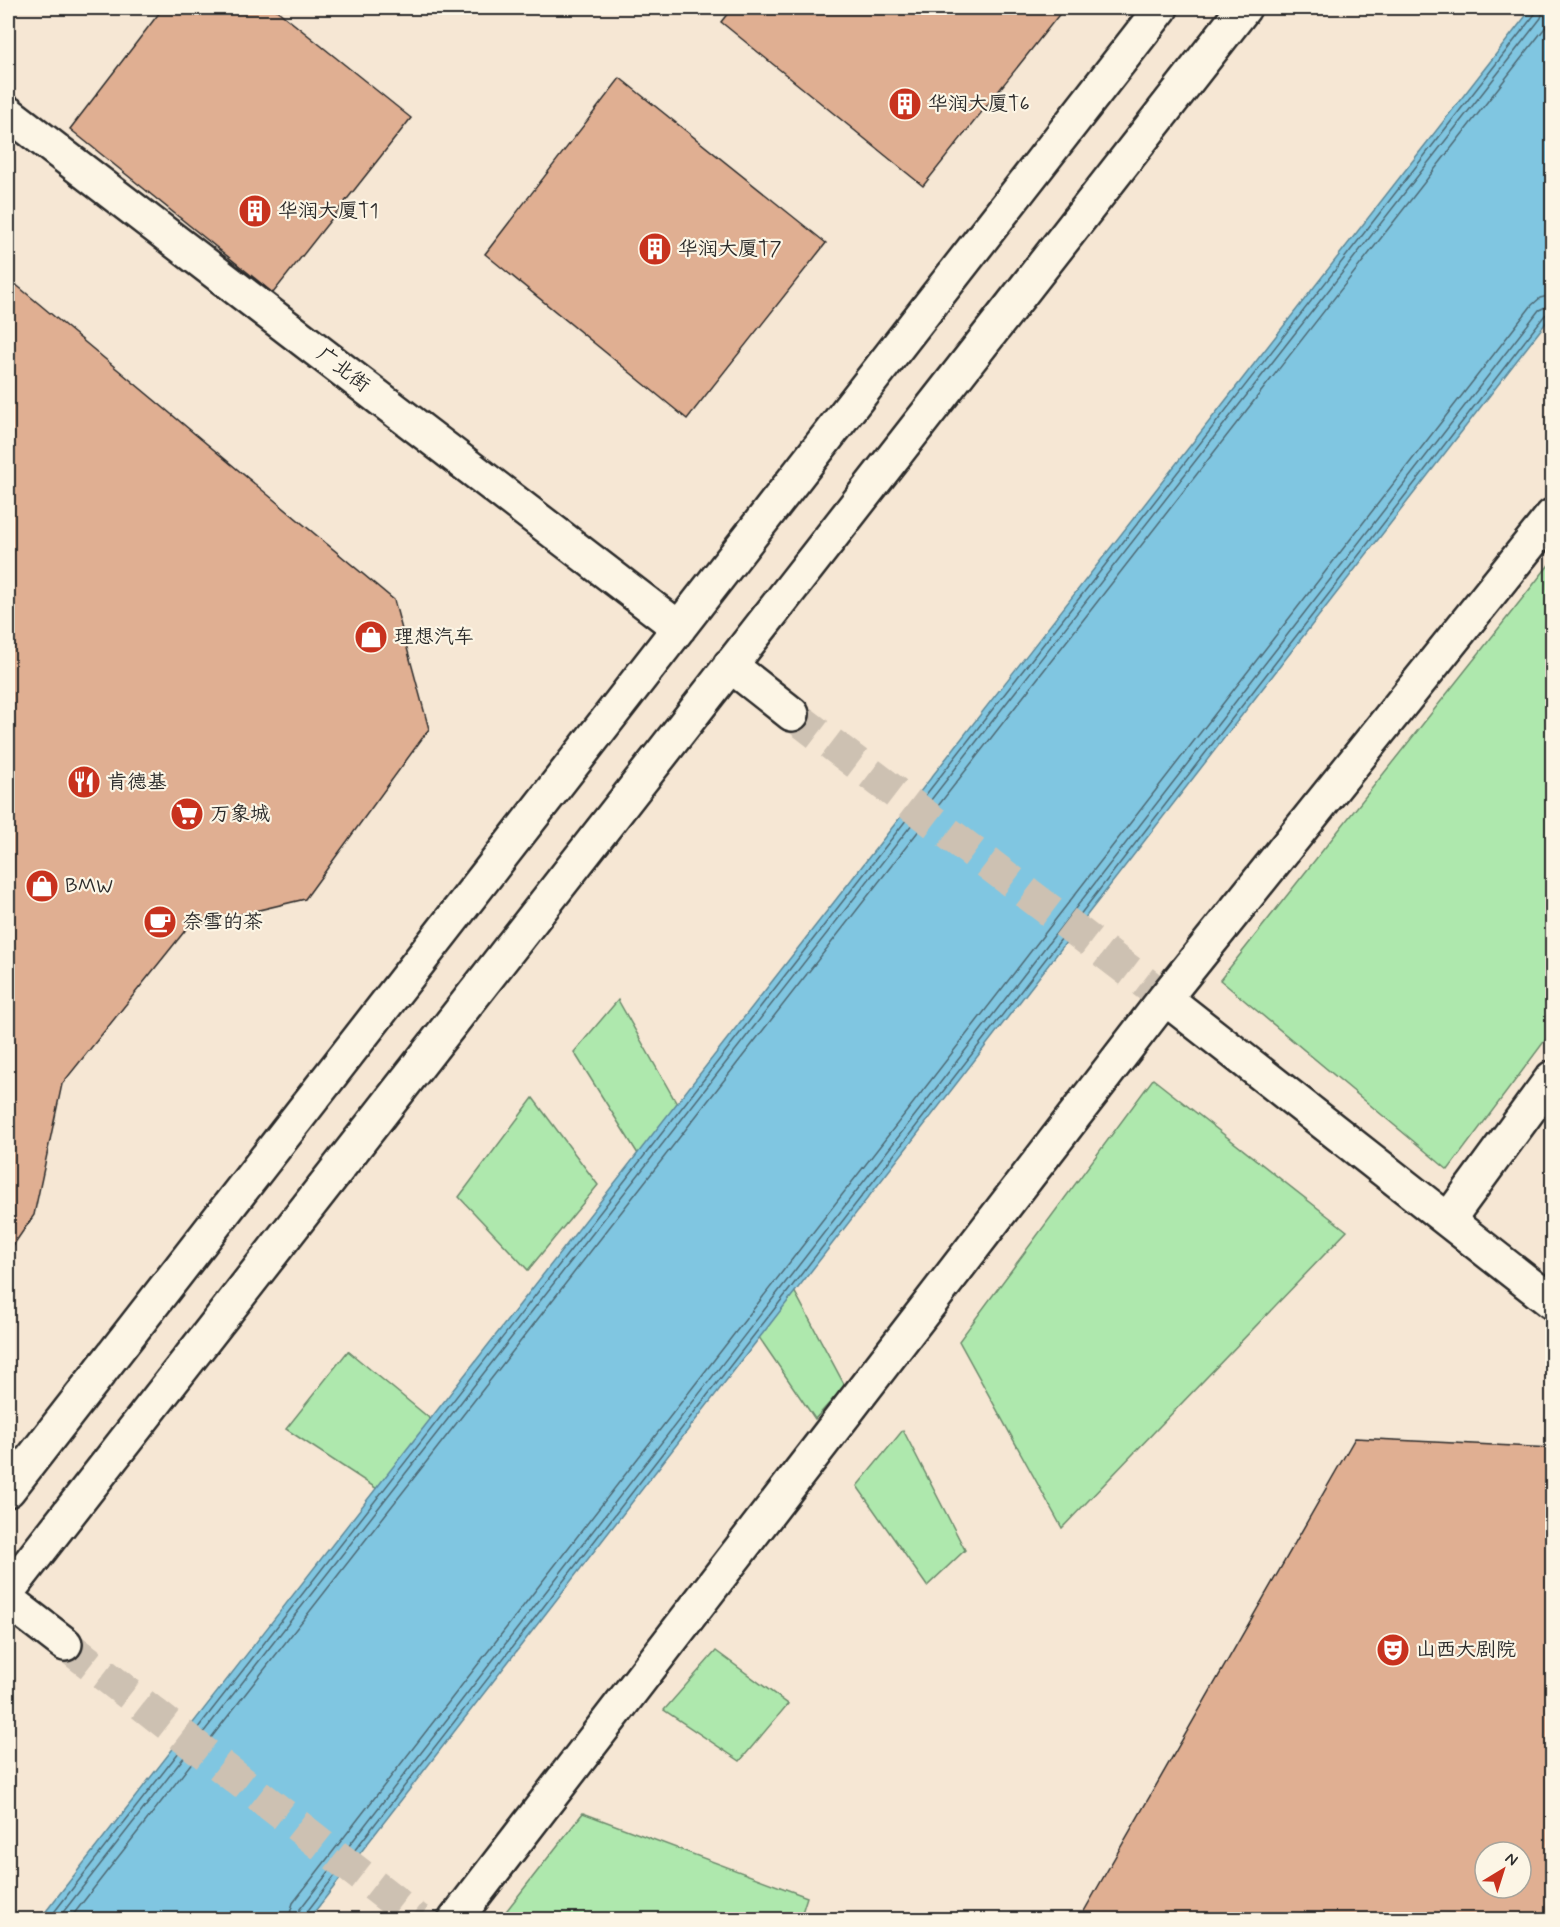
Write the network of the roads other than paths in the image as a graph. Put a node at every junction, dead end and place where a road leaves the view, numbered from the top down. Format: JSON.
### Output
{"nodes":[{"id":1,"x":1161,"y":8,"type":"edge"},
{"id":2,"x":1244,"y":8,"type":"edge"},
{"id":3,"x":8,"y":113,"type":"edge"},
{"id":4,"x":1552,"y":516,"type":"edge"},
{"id":5,"x":679,"y":628,"type":"junction"},
{"id":6,"x":730,"y":665,"type":"junction"},
{"id":7,"x":792,"y":714,"type":"tunnel mouth"},
{"id":8,"x":1165,"y":998,"type":"junction"},
{"id":9,"x":1552,"y":1078,"type":"edge"},
{"id":10,"x":1448,"y":1220,"type":"dead end"},
{"id":11,"x":1552,"y":1302,"type":"edge"},
{"id":12,"x":8,"y":1490,"type":"edge"},
{"id":13,"x":8,"y":1591,"type":"edge"},
{"id":14,"x":8,"y":1600,"type":"edge"},
{"id":15,"x":65,"y":1644,"type":"tunnel mouth"},
{"id":16,"x":455,"y":1920,"type":"edge"}],
"edges":[{"from":1,"to":5,"type":"street"},
{"from":2,"to":6,"type":"street"},
{"from":3,"to":5,"type":"street","name":"广北街"},
{"from":4,"to":8,"type":"street"},
{"from":5,"to":12,"type":"street"},
{"from":6,"to":7,"type":"street"},
{"from":6,"to":13,"type":"street"},
{"from":8,"to":11,"type":"street"},
{"from":8,"to":16,"type":"street"},
{"from":9,"to":10,"type":"street"},
{"from":14,"to":15,"type":"street"}]}
